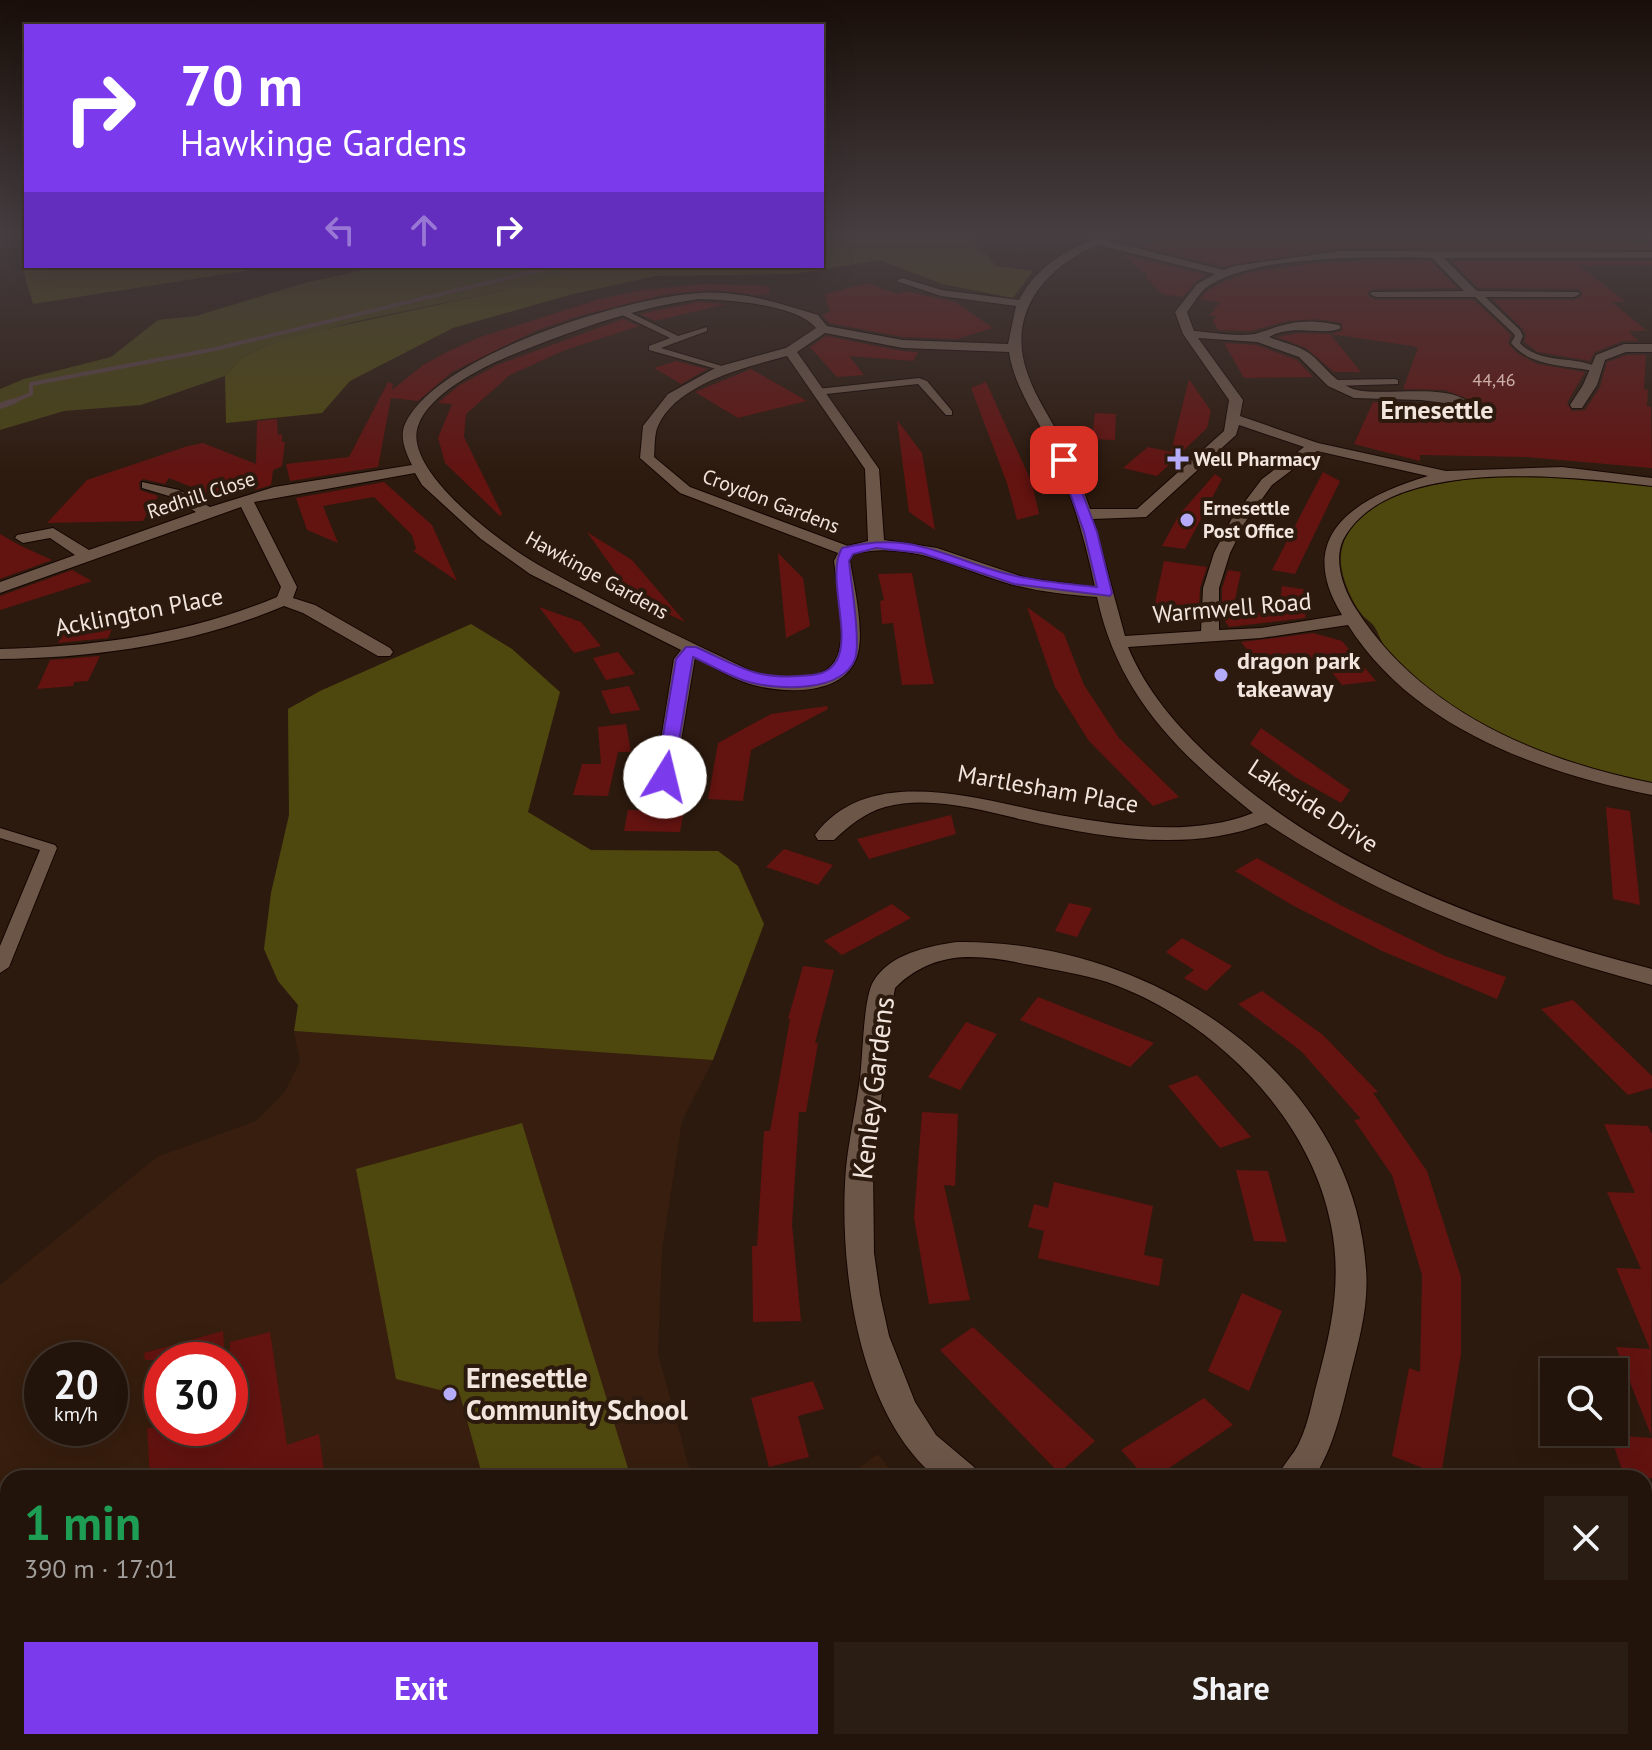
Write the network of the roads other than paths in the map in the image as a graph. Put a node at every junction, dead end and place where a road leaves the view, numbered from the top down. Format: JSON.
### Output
{"nodes":[{"id":1,"x":607,"y":315,"type":"edge"},
{"id":2,"x":628,"y":315,"type":"edge"},
{"id":3,"x":805,"y":315,"type":"edge"},
{"id":4,"x":1019,"y":315,"type":"edge"},
{"id":5,"x":1182,"y":315,"type":"edge"},
{"id":6,"x":1498,"y":315,"type":"edge"},
{"id":7,"x":1335,"y":328,"type":"dead end"},
{"id":8,"x":704,"y":329,"type":"dead end"},
{"id":9,"x":823,"y":329,"type":"junction"},
{"id":10,"x":1189,"y":334,"type":"junction"},
{"id":11,"x":1259,"y":338,"type":"junction"},
{"id":12,"x":678,"y":339,"type":"junction"},
{"id":13,"x":1015,"y":348,"type":"junction"},
{"id":14,"x":1652,"y":348,"type":"edge"},
{"id":15,"x":790,"y":351,"type":"junction"},
{"id":16,"x":1594,"y":368,"type":"junction"},
{"id":17,"x":727,"y":369,"type":"junction"},
{"id":18,"x":1395,"y":382,"type":"dead end"},
{"id":19,"x":1333,"y":383,"type":"junction"},
{"id":20,"x":817,"y":392,"type":"junction"},
{"id":21,"x":1460,"y":401,"type":"dead end"},
{"id":22,"x":1577,"y":405,"type":"dead end"},
{"id":23,"x":949,"y":413,"type":"dead end"},
{"id":24,"x":1235,"y":419,"type":"junction"},
{"id":25,"x":1314,"y":446,"type":"junction"},
{"id":26,"x":422,"y":468,"type":"junction"},
{"id":27,"x":1446,"y":475,"type":"junction"},
{"id":28,"x":1652,"y":482,"type":"edge"},
{"id":29,"x":147,"y":485,"type":"dead end"},
{"id":30,"x":245,"y":500,"type":"junction"},
{"id":31,"x":207,"y":512,"type":"junction"},
{"id":32,"x":1085,"y":514,"type":"junction"},
{"id":33,"x":23,"y":538,"type":"dead end"},
{"id":34,"x":876,"y":544,"type":"junction"},
{"id":35,"x":847,"y":551,"type":"junction"},
{"id":36,"x":87,"y":556,"type":"junction"},
{"id":37,"x":0,"y":588,"type":"edge"},
{"id":38,"x":1105,"y":593,"type":"junction"},
{"id":39,"x":284,"y":600,"type":"junction"},
{"id":40,"x":1350,"y":619,"type":"junction"},
{"id":41,"x":1210,"y":637,"type":"junction"},
{"id":42,"x":1117,"y":642,"type":"junction"},
{"id":43,"x":691,"y":650,"type":"junction"},
{"id":44,"x":384,"y":652,"type":"dead end"},
{"id":45,"x":0,"y":654,"type":"edge"},
{"id":46,"x":665,"y":777,"type":"dead end"},
{"id":47,"x":1652,"y":789,"type":"edge"},
{"id":48,"x":1269,"y":814,"type":"junction"},
{"id":49,"x":0,"y":833,"type":"edge"},
{"id":50,"x":826,"y":835,"type":"dead end"},
{"id":51,"x":0,"y":967,"type":"edge"},
{"id":52,"x":1652,"y":977,"type":"edge"},
{"id":53,"x":952,"y":1470,"type":"edge"},
{"id":54,"x":1306,"y":1470,"type":"edge"}],
"edges":[{"from":1,"to":26,"type":"street","name":"Hawkinge Gardens"},
{"from":2,"to":12,"type":"lane"},
{"from":3,"to":9,"type":"street","name":"Hawkinge Gardens"},
{"from":4,"to":13,"type":"street"},
{"from":5,"to":10,"type":"street"},
{"from":6,"to":16,"type":"lane"},
{"from":7,"to":11,"type":"street"},
{"from":8,"to":12,"type":"lane"},
{"from":9,"to":13,"type":"street","name":"Hawkinge Gardens"},
{"from":9,"to":15,"type":"street","name":"Croydon Gardens"},
{"from":10,"to":11,"type":"street"},
{"from":10,"to":24,"type":"street"},
{"from":11,"to":19,"type":"street"},
{"from":12,"to":17,"type":"lane"},
{"from":13,"to":32,"type":"street","name":"Lakeside Drive"},
{"from":14,"to":16,"type":"street"},
{"from":15,"to":17,"type":"street","name":"Croydon Gardens"},
{"from":15,"to":20,"type":"street","name":"Croydon Gardens"},
{"from":16,"to":22,"type":"street"},
{"from":17,"to":35,"type":"street","name":"Croydon Gardens"},
{"from":18,"to":19,"type":"lane"},
{"from":19,"to":21,"type":"street"},
{"from":20,"to":23,"type":"lane"},
{"from":20,"to":34,"type":"street","name":"Croydon Gardens"},
{"from":24,"to":25,"type":"street"},
{"from":24,"to":32,"type":"street"},
{"from":25,"to":27,"type":"street"},
{"from":25,"to":41,"type":"street"},
{"from":26,"to":30,"type":"street","name":"Redhill Close"},
{"from":26,"to":43,"type":"street","name":"Hawkinge Gardens"},
{"from":27,"to":28,"type":"street"},
{"from":27,"to":40,"type":"street"},
{"from":29,"to":31,"type":"street"},
{"from":30,"to":31,"type":"street","name":"Redhill Close"},
{"from":30,"to":39,"type":"street"},
{"from":31,"to":36,"type":"street","name":"Redhill Close"},
{"from":32,"to":38,"type":"street","name":"Lakeside Drive"},
{"from":33,"to":36,"type":"street"},
{"from":34,"to":35,"type":"street"},
{"from":34,"to":38,"type":"street"},
{"from":35,"to":43,"type":"street","name":"Hawkinge Gardens"},
{"from":36,"to":37,"type":"street","name":"Redhill Close"},
{"from":38,"to":42,"type":"street","name":"Lakeside Drive"},
{"from":39,"to":44,"type":"street"},
{"from":39,"to":45,"type":"street","name":"Acklington Place"},
{"from":40,"to":41,"type":"street","name":"Warmwell Road"},
{"from":40,"to":47,"type":"street"},
{"from":41,"to":42,"type":"street","name":"Warmwell Road"},
{"from":42,"to":48,"type":"street","name":"Lakeside Drive"},
{"from":43,"to":46,"type":"street"},
{"from":48,"to":50,"type":"street","name":"Martlesham Place"},
{"from":48,"to":52,"type":"street","name":"Lakeside Drive"},
{"from":49,"to":51,"type":"lane"},
{"from":53,"to":54,"type":"street","name":"Kenley Gardens"}]}
